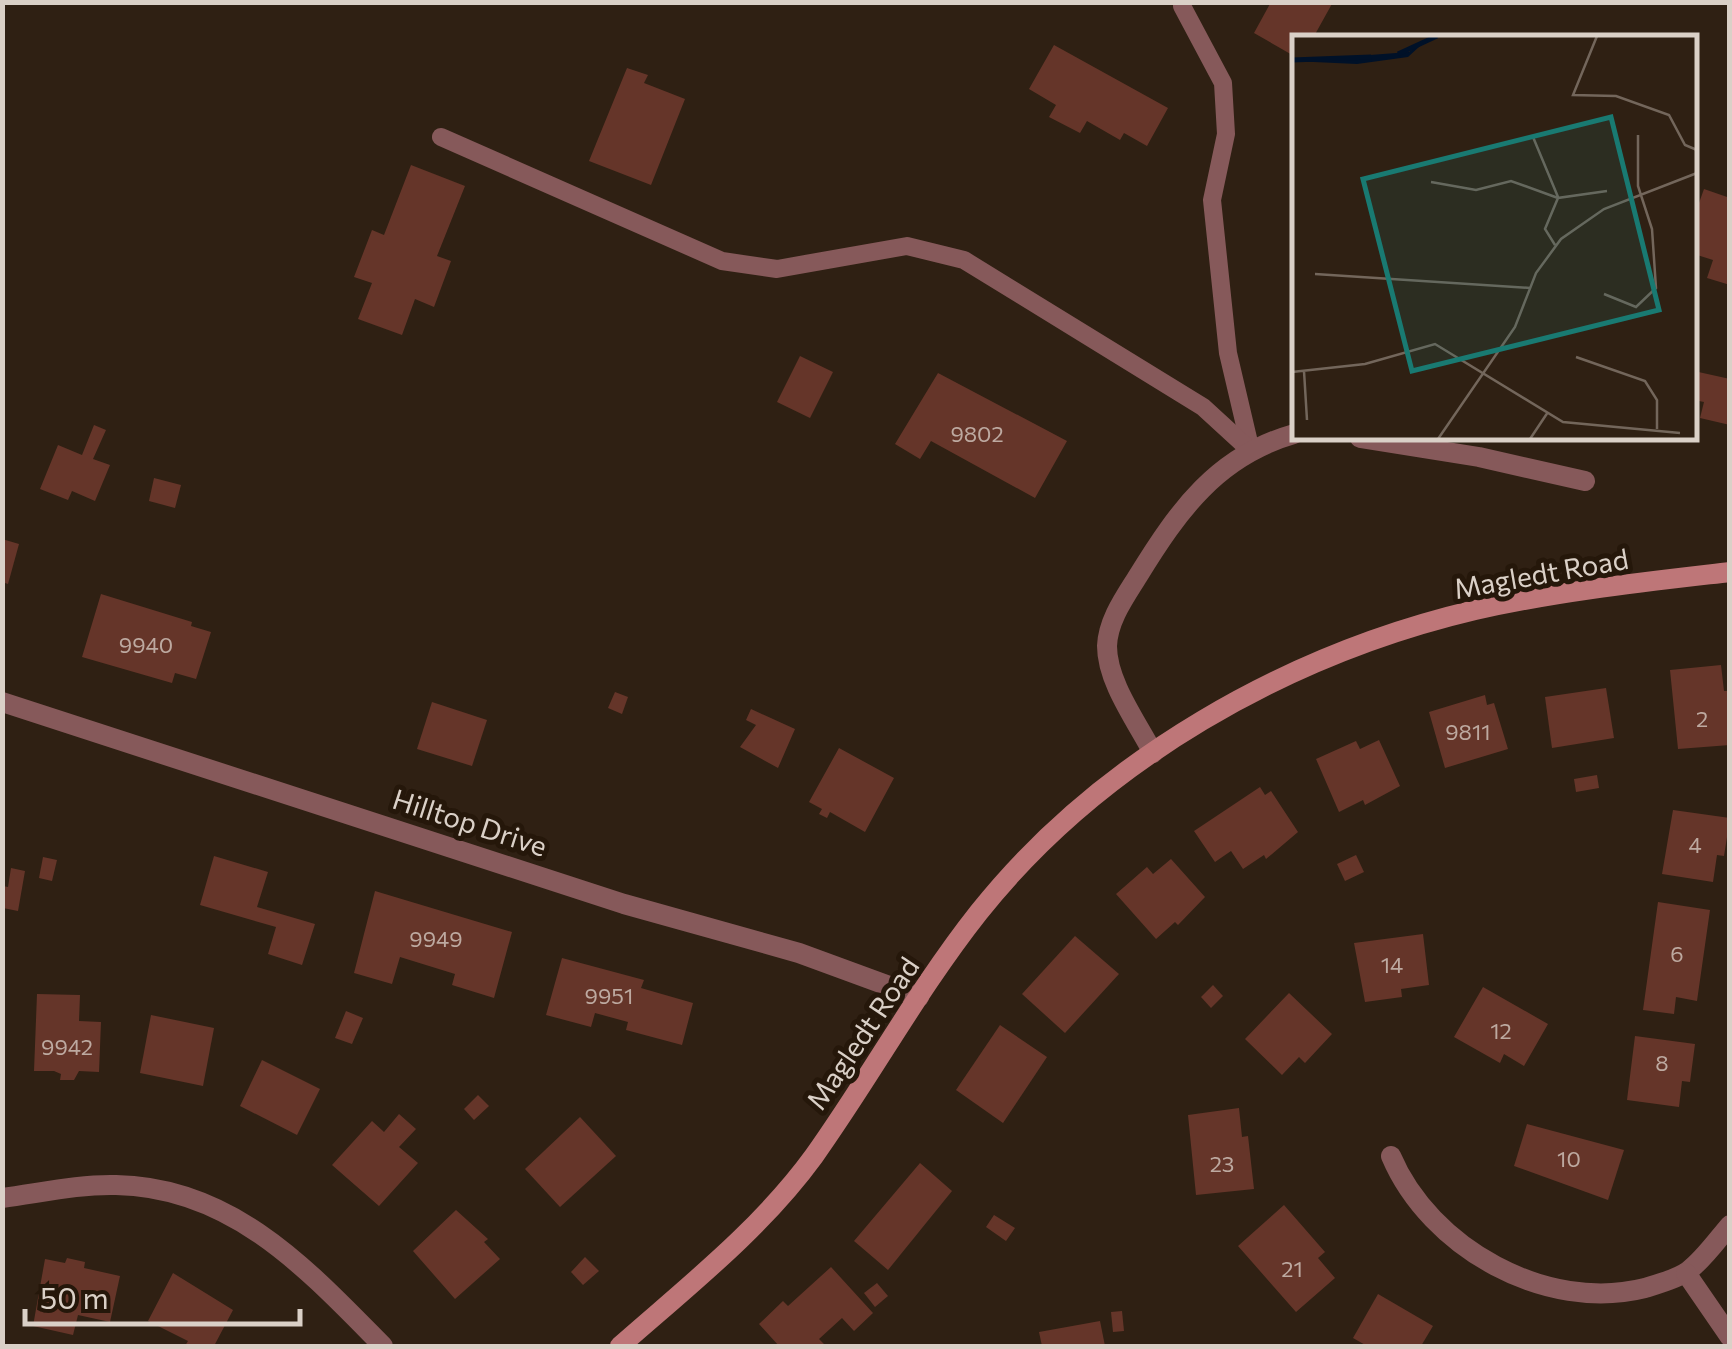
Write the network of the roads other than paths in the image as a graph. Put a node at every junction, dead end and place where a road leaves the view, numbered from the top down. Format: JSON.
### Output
{"nodes":[{"id":1,"x":1182,"y":6,"type":"dead end"},
{"id":2,"x":442,"y":137,"type":"dead end"},
{"id":3,"x":1292,"y":435,"type":"edge"},
{"id":4,"x":1373,"y":440,"type":"edge"},
{"id":5,"x":1251,"y":451,"type":"junction"},
{"id":6,"x":1586,"y":480,"type":"dead end"},
{"id":7,"x":1730,"y":572,"type":"edge"},
{"id":8,"x":2,"y":702,"type":"edge"},
{"id":9,"x":1153,"y":752,"type":"junction"},
{"id":10,"x":918,"y":997,"type":"junction"},
{"id":11,"x":1391,"y":1156,"type":"dead end"},
{"id":12,"x":2,"y":1198,"type":"edge"},
{"id":13,"x":1730,"y":1225,"type":"edge"},
{"id":14,"x":1686,"y":1273,"type":"junction"},
{"id":15,"x":1730,"y":1337,"type":"edge"},
{"id":16,"x":384,"y":1346,"type":"edge"},
{"id":17,"x":620,"y":1346,"type":"edge"}],
"edges":[{"from":1,"to":5,"type":"lane"},
{"from":2,"to":5,"type":"lane"},
{"from":3,"to":5,"type":"street"},
{"from":4,"to":6,"type":"street"},
{"from":5,"to":9,"type":"street"},
{"from":7,"to":9,"type":"street","name":"Magledt Road"},
{"from":8,"to":10,"type":"street","name":"Hilltop Drive"},
{"from":9,"to":10,"type":"street","name":"Magledt Road"},
{"from":10,"to":17,"type":"street","name":"Magledt Road"},
{"from":11,"to":14,"type":"street"},
{"from":12,"to":16,"type":"street"},
{"from":13,"to":14,"type":"street"},
{"from":14,"to":15,"type":"street"}]}
